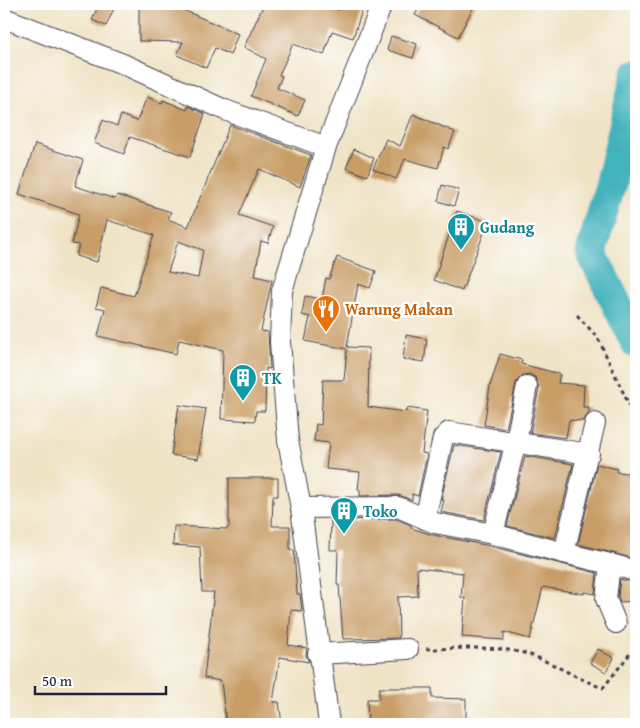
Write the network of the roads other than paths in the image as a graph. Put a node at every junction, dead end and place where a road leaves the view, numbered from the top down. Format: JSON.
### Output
{"nodes":[{"id":1,"x":382,"y":4,"type":"edge"},
{"id":2,"x":4,"y":18,"type":"edge"},
{"id":3,"x":326,"y":147,"type":"junction"},
{"id":4,"x":527,"y":386,"type":"dead end"},
{"id":5,"x":595,"y":422,"type":"dead end"},
{"id":6,"x":516,"y":441,"type":"junction"},
{"id":7,"x":588,"y":454,"type":"junction"},
{"id":8,"x":301,"y":508,"type":"junction"},
{"id":9,"x":425,"y":519,"type":"junction"},
{"id":10,"x":493,"y":534,"type":"junction"},
{"id":11,"x":564,"y":553,"type":"junction"},
{"id":12,"x":610,"y":564,"type":"junction"},
{"id":13,"x":636,"y":571,"type":"edge"},
{"id":14,"x":616,"y":623,"type":"dead end"},
{"id":15,"x":408,"y":650,"type":"road end"},
{"id":16,"x":318,"y":654,"type":"junction"},
{"id":17,"x":329,"y":724,"type":"edge"}],
"edges":[{"from":1,"to":3,"type":"street"},
{"from":2,"to":3,"type":"street"},
{"from":3,"to":8,"type":"street"},
{"from":4,"to":6,"type":"street"},
{"from":5,"to":7,"type":"street"},
{"from":6,"to":7,"type":"street"},
{"from":6,"to":9,"type":"street"},
{"from":6,"to":10,"type":"street"},
{"from":7,"to":11,"type":"street"},
{"from":8,"to":9,"type":"street"},
{"from":8,"to":16,"type":"street"},
{"from":9,"to":10,"type":"street"},
{"from":10,"to":11,"type":"street"},
{"from":11,"to":12,"type":"street"},
{"from":12,"to":13,"type":"street"},
{"from":12,"to":14,"type":"street"},
{"from":15,"to":16,"type":"street"},
{"from":16,"to":17,"type":"street"}]}
